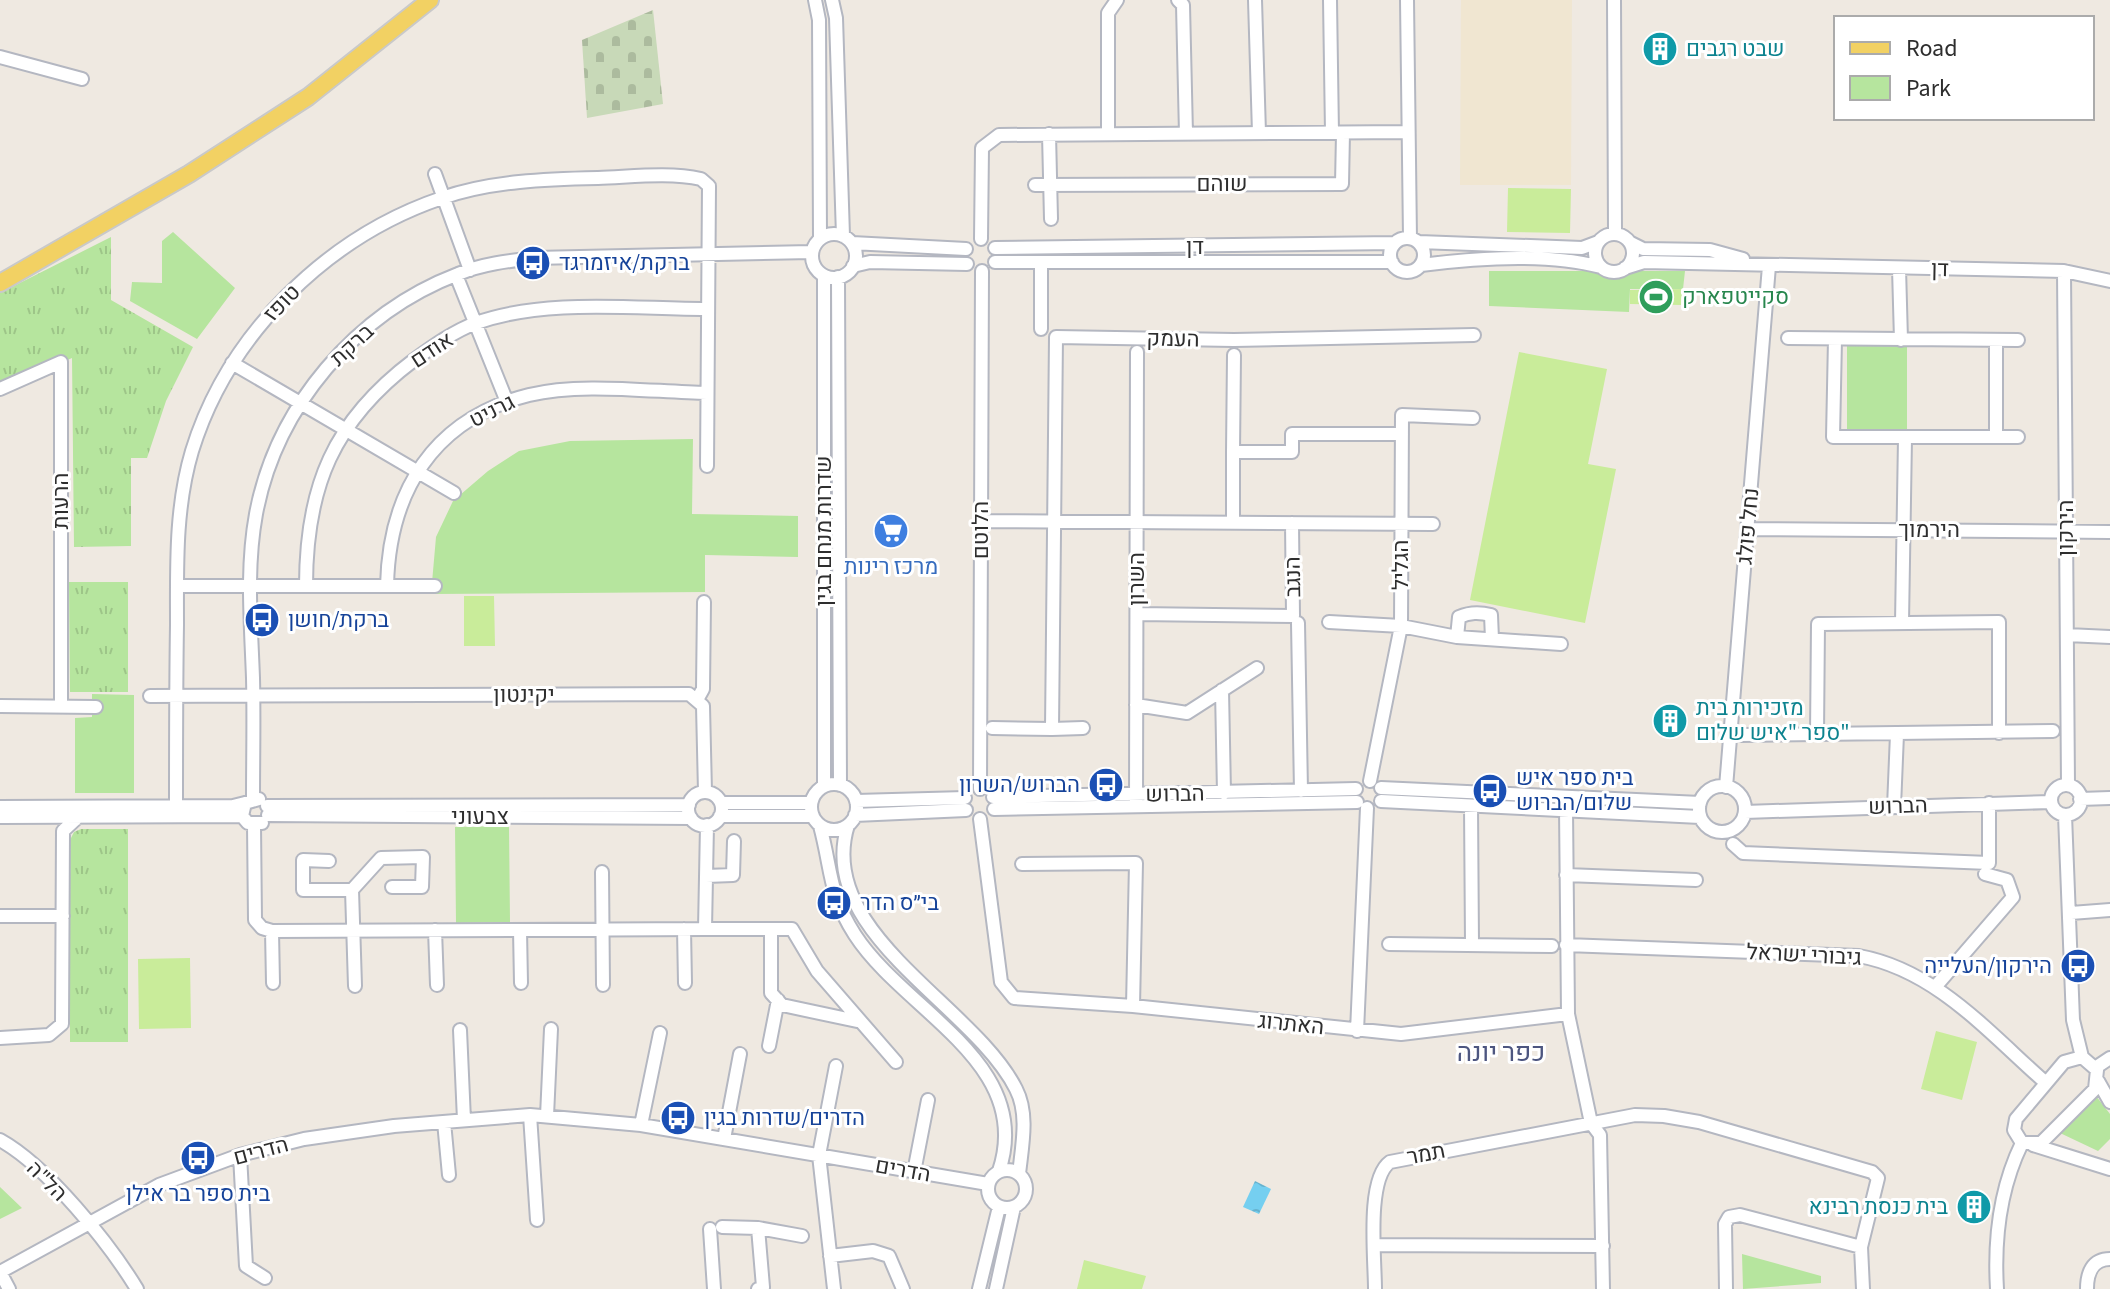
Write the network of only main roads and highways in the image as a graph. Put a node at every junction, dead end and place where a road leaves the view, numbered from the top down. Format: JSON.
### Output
{"nodes":[{"id":1,"x":430,"y":0,"type":"edge"},
{"id":2,"x":0,"y":283,"type":"edge"}],
"edges":[{"from":1,"to":2,"type":"main road"}]}
